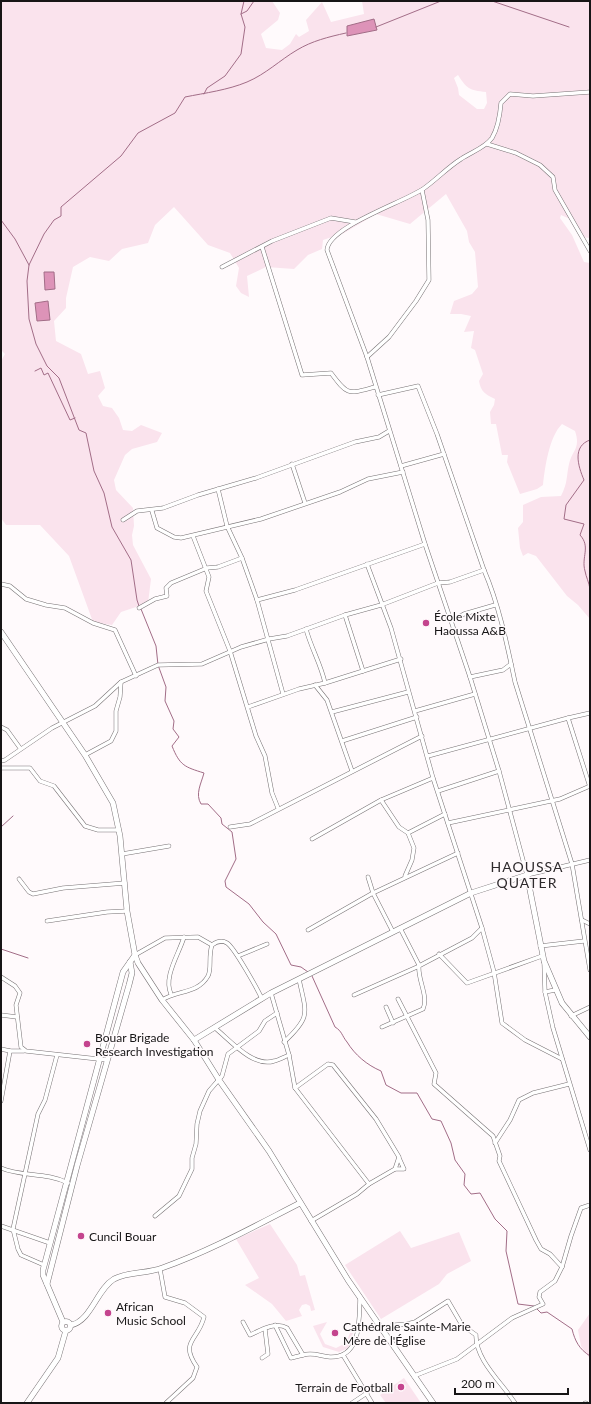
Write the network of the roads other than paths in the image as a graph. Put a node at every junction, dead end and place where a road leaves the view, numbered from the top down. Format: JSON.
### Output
{"nodes":[{"id":1,"x":590,"y":92,"type":"edge"},
{"id":2,"x":487,"y":144,"type":"junction"},
{"id":3,"x":422,"y":190,"type":"junction"},
{"id":4,"x":355,"y":222,"type":"junction"},
{"id":5,"x":262,"y":247,"type":"junction"},
{"id":6,"x":590,"y":252,"type":"edge"},
{"id":7,"x":222,"y":267,"type":"dead end"},
{"id":8,"x":367,"y":357,"type":"junction"},
{"id":9,"x":375,"y":387,"type":"junction"},
{"id":10,"x":378,"y":395,"type":"junction"},
{"id":11,"x":389,"y":431,"type":"junction"},
{"id":12,"x":444,"y":454,"type":"junction"},
{"id":13,"x":292,"y":464,"type":"junction"},
{"id":14,"x":401,"y":466,"type":"junction"},
{"id":15,"x":403,"y":472,"type":"junction"},
{"id":16,"x":218,"y":489,"type":"junction"},
{"id":17,"x":305,"y":503,"type":"junction"},
{"id":18,"x":152,"y":511,"type":"junction"},
{"id":19,"x":123,"y":520,"type":"dead end"},
{"id":20,"x":227,"y":526,"type":"junction"},
{"id":21,"x":193,"y":536,"type":"junction"},
{"id":22,"x":425,"y":544,"type":"junction"},
{"id":23,"x":242,"y":558,"type":"junction"},
{"id":24,"x":367,"y":564,"type":"junction"},
{"id":25,"x":206,"y":568,"type":"junction"},
{"id":26,"x":484,"y":570,"type":"junction"},
{"id":27,"x":438,"y":583,"type":"junction"},
{"id":28,"x":1,"y":584,"type":"edge"},
{"id":29,"x":257,"y":600,"type":"junction"},
{"id":30,"x":381,"y":605,"type":"junction"},
{"id":31,"x":495,"y":605,"type":"junction"},
{"id":32,"x":139,"y":608,"type":"dead end"},
{"id":33,"x":345,"y":615,"type":"junction"},
{"id":34,"x":451,"y":621,"type":"junction"},
{"id":35,"x":306,"y":629,"type":"junction"},
{"id":36,"x":1,"y":632,"type":"edge"},
{"id":37,"x":269,"y":639,"type":"junction"},
{"id":38,"x":230,"y":651,"type":"junction"},
{"id":39,"x":401,"y":660,"type":"junction"},
{"id":40,"x":511,"y":664,"type":"junction"},
{"id":41,"x":363,"y":671,"type":"junction"},
{"id":42,"x":136,"y":676,"type":"junction"},
{"id":43,"x":470,"y":677,"type":"junction"},
{"id":44,"x":121,"y":682,"type":"junction"},
{"id":45,"x":325,"y":683,"type":"junction"},
{"id":46,"x":315,"y":685,"type":"junction"},
{"id":47,"x":408,"y":692,"type":"junction"},
{"id":48,"x":283,"y":694,"type":"junction"},
{"id":49,"x":475,"y":694,"type":"junction"},
{"id":50,"x":248,"y":707,"type":"junction"},
{"id":51,"x":415,"y":711,"type":"junction"},
{"id":52,"x":332,"y":712,"type":"junction"},
{"id":53,"x":590,"y":713,"type":"edge"},
{"id":54,"x":417,"y":717,"type":"junction"},
{"id":55,"x":568,"y":718,"type":"junction"},
{"id":56,"x":62,"y":722,"type":"junction"},
{"id":57,"x":1,"y":727,"type":"edge"},
{"id":58,"x":531,"y":728,"type":"junction"},
{"id":59,"x":422,"y":736,"type":"junction"},
{"id":60,"x":490,"y":740,"type":"junction"},
{"id":61,"x":342,"y":741,"type":"junction"},
{"id":62,"x":20,"y":748,"type":"junction"},
{"id":63,"x":84,"y":755,"type":"junction"},
{"id":64,"x":428,"y":756,"type":"junction"},
{"id":65,"x":1,"y":761,"type":"edge"},
{"id":66,"x":1,"y":768,"type":"edge"},
{"id":67,"x":352,"y":771,"type":"junction"},
{"id":68,"x":499,"y":772,"type":"junction"},
{"id":69,"x":433,"y":778,"type":"junction"},
{"id":70,"x":590,"y":787,"type":"edge"},
{"id":71,"x":438,"y":791,"type":"junction"},
{"id":72,"x":381,"y":800,"type":"junction"},
{"id":73,"x":551,"y":800,"type":"junction"},
{"id":74,"x":278,"y":808,"type":"junction"},
{"id":75,"x":510,"y":811,"type":"junction"},
{"id":76,"x":445,"y":814,"type":"junction"},
{"id":77,"x":448,"y":823,"type":"junction"},
{"id":78,"x":230,"y":826,"type":"dead end"},
{"id":79,"x":119,"y":830,"type":"junction"},
{"id":80,"x":408,"y":833,"type":"junction"},
{"id":81,"x":312,"y":839,"type":"dead end"},
{"id":82,"x":169,"y":846,"type":"dead end"},
{"id":83,"x":458,"y":853,"type":"junction"},
{"id":84,"x":122,"y":854,"type":"junction"},
{"id":85,"x":590,"y":860,"type":"edge"},
{"id":86,"x":572,"y":864,"type":"junction"},
{"id":87,"x":527,"y":875,"type":"junction"},
{"id":88,"x":405,"y":876,"type":"junction"},
{"id":89,"x":368,"y":877,"type":"dead end"},
{"id":90,"x":19,"y":879,"type":"dead end"},
{"id":91,"x":125,"y":883,"type":"junction"},
{"id":92,"x":373,"y":892,"type":"junction"},
{"id":93,"x":471,"y":893,"type":"junction"},
{"id":94,"x":127,"y":911,"type":"junction"},
{"id":95,"x":582,"y":920,"type":"junction"},
{"id":96,"x":48,"y":921,"type":"dead end"},
{"id":97,"x":590,"y":924,"type":"edge"},
{"id":98,"x":400,"y":928,"type":"junction"},
{"id":99,"x":482,"y":928,"type":"junction"},
{"id":100,"x":308,"y":930,"type":"dead end"},
{"id":101,"x":393,"y":932,"type":"junction"},
{"id":102,"x":184,"y":937,"type":"junction"},
{"id":103,"x":584,"y":941,"type":"junction"},
{"id":104,"x":267,"y":944,"type":"dead end"},
{"id":105,"x":212,"y":945,"type":"junction"},
{"id":106,"x":540,"y":946,"type":"junction"},
{"id":107,"x":439,"y":954,"type":"junction"},
{"id":108,"x":135,"y":955,"type":"junction"},
{"id":109,"x":238,"y":956,"type":"junction"},
{"id":110,"x":543,"y":959,"type":"junction"},
{"id":111,"x":130,"y":962,"type":"junction"},
{"id":112,"x":419,"y":965,"type":"junction"},
{"id":113,"x":590,"y":970,"type":"edge"},
{"id":114,"x":494,"y":972,"type":"junction"},
{"id":115,"x":1,"y":977,"type":"edge"},
{"id":116,"x":299,"y":979,"type":"junction"},
{"id":117,"x":555,"y":990,"type":"junction"},
{"id":118,"x":545,"y":992,"type":"junction"},
{"id":119,"x":271,"y":993,"type":"junction"},
{"id":120,"x":171,"y":994,"type":"junction"},
{"id":121,"x":354,"y":995,"type":"dead end"},
{"id":122,"x":262,"y":999,"type":"junction"},
{"id":123,"x":398,"y":999,"type":"dead end"},
{"id":124,"x":162,"y":1000,"type":"junction"},
{"id":125,"x":386,"y":1007,"type":"dead end"},
{"id":126,"x":590,"y":1007,"type":"edge"},
{"id":127,"x":277,"y":1013,"type":"junction"},
{"id":128,"x":1,"y":1015,"type":"edge"},
{"id":129,"x":571,"y":1016,"type":"junction"},
{"id":130,"x":17,"y":1017,"type":"junction"},
{"id":131,"x":408,"y":1017,"type":"junction"},
{"id":132,"x":110,"y":1018,"type":"junction"},
{"id":133,"x":118,"y":1021,"type":"junction"},
{"id":134,"x":393,"y":1022,"type":"junction"},
{"id":135,"x":382,"y":1027,"type":"dead end"},
{"id":136,"x":215,"y":1028,"type":"junction"},
{"id":137,"x":590,"y":1037,"type":"edge"},
{"id":138,"x":194,"y":1040,"type":"junction"},
{"id":139,"x":284,"y":1042,"type":"junction"},
{"id":140,"x":237,"y":1046,"type":"junction"},
{"id":141,"x":1,"y":1050,"type":"edge"},
{"id":142,"x":26,"y":1050,"type":"junction"},
{"id":143,"x":10,"y":1051,"type":"junction"},
{"id":144,"x":57,"y":1055,"type":"junction"},
{"id":145,"x":289,"y":1055,"type":"junction"},
{"id":146,"x":562,"y":1059,"type":"junction"},
{"id":147,"x":99,"y":1060,"type":"junction"},
{"id":148,"x":107,"y":1060,"type":"junction"},
{"id":149,"x":219,"y":1080,"type":"junction"},
{"id":150,"x":569,"y":1084,"type":"junction"},
{"id":151,"x":295,"y":1088,"type":"junction"},
{"id":152,"x":1,"y":1101,"type":"edge"},
{"id":153,"x":590,"y":1134,"type":"edge"},
{"id":154,"x":585,"y":1136,"type":"junction"},
{"id":155,"x":495,"y":1143,"type":"junction"},
{"id":156,"x":590,"y":1150,"type":"edge"},
{"id":157,"x":399,"y":1157,"type":"junction"},
{"id":158,"x":1,"y":1168,"type":"edge"},
{"id":159,"x":395,"y":1169,"type":"junction"},
{"id":160,"x":24,"y":1172,"type":"junction"},
{"id":161,"x":66,"y":1182,"type":"junction"},
{"id":162,"x":369,"y":1184,"type":"junction"},
{"id":163,"x":72,"y":1187,"type":"junction"},
{"id":164,"x":300,"y":1203,"type":"junction"},
{"id":165,"x":590,"y":1205,"type":"edge"},
{"id":166,"x":155,"y":1216,"type":"dead end"},
{"id":167,"x":56,"y":1221,"type":"junction"},
{"id":168,"x":311,"y":1221,"type":"junction"},
{"id":169,"x":63,"y":1223,"type":"junction"},
{"id":170,"x":1,"y":1226,"type":"edge"},
{"id":171,"x":13,"y":1229,"type":"junction"},
{"id":172,"x":50,"y":1243,"type":"junction"},
{"id":173,"x":44,"y":1265,"type":"junction"},
{"id":174,"x":562,"y":1267,"type":"junction"},
{"id":175,"x":160,"y":1269,"type":"junction"},
{"id":176,"x":47,"y":1284,"type":"junction"},
{"id":177,"x":360,"y":1298,"type":"junction"},
{"id":178,"x":63,"y":1322,"type":"junction"},
{"id":179,"x":242,"y":1322,"type":"dead end"},
{"id":180,"x":71,"y":1325,"type":"junction"},
{"id":181,"x":275,"y":1326,"type":"junction"},
{"id":182,"x":265,"y":1328,"type":"junction"},
{"id":183,"x":66,"y":1330,"type":"junction"},
{"id":184,"x":381,"y":1330,"type":"junction"},
{"id":185,"x":476,"y":1344,"type":"junction"},
{"id":186,"x":303,"y":1355,"type":"junction"},
{"id":187,"x":343,"y":1355,"type":"junction"},
{"id":188,"x":262,"y":1358,"type":"dead end"},
{"id":189,"x":414,"y":1376,"type":"junction"},
{"id":190,"x":367,"y":1393,"type":"junction"},
{"id":191,"x":27,"y":1403,"type":"edge"},
{"id":192,"x":166,"y":1403,"type":"edge"},
{"id":193,"x":352,"y":1403,"type":"edge"},
{"id":194,"x":372,"y":1403,"type":"edge"},
{"id":195,"x":433,"y":1403,"type":"edge"},
{"id":196,"x":515,"y":1403,"type":"edge"}],
"edges":[{"from":1,"to":2,"type":"street"},
{"from":2,"to":3,"type":"street"},
{"from":2,"to":6,"type":"street"},
{"from":3,"to":4,"type":"street"},
{"from":3,"to":8,"type":"street"},
{"from":4,"to":5,"type":"street"},
{"from":4,"to":8,"type":"street"},
{"from":5,"to":7,"type":"street"},
{"from":5,"to":9,"type":"street"},
{"from":8,"to":9,"type":"street"},
{"from":9,"to":10,"type":"street"},
{"from":10,"to":11,"type":"street"},
{"from":10,"to":12,"type":"street"},
{"from":11,"to":13,"type":"street"},
{"from":11,"to":14,"type":"street"},
{"from":12,"to":14,"type":"street"},
{"from":12,"to":26,"type":"street"},
{"from":13,"to":16,"type":"street"},
{"from":13,"to":17,"type":"street"},
{"from":14,"to":15,"type":"street"},
{"from":15,"to":17,"type":"street"},
{"from":15,"to":22,"type":"street"},
{"from":16,"to":18,"type":"street"},
{"from":16,"to":20,"type":"street"},
{"from":17,"to":20,"type":"street"},
{"from":18,"to":19,"type":"street"},
{"from":18,"to":21,"type":"street"},
{"from":20,"to":21,"type":"street"},
{"from":20,"to":23,"type":"street"},
{"from":21,"to":25,"type":"street"},
{"from":22,"to":24,"type":"street"},
{"from":22,"to":27,"type":"street"},
{"from":23,"to":25,"type":"street"},
{"from":23,"to":29,"type":"street"},
{"from":24,"to":29,"type":"street"},
{"from":24,"to":30,"type":"street"},
{"from":25,"to":32,"type":"street"},
{"from":25,"to":38,"type":"street"},
{"from":26,"to":27,"type":"street"},
{"from":26,"to":31,"type":"street"},
{"from":27,"to":30,"type":"street"},
{"from":27,"to":34,"type":"street"},
{"from":28,"to":42,"type":"street"},
{"from":29,"to":37,"type":"street"},
{"from":30,"to":33,"type":"street"},
{"from":30,"to":39,"type":"street"},
{"from":31,"to":34,"type":"street"},
{"from":31,"to":40,"type":"street"},
{"from":33,"to":35,"type":"street"},
{"from":33,"to":41,"type":"street"},
{"from":34,"to":43,"type":"street"},
{"from":35,"to":37,"type":"street"},
{"from":35,"to":45,"type":"street"},
{"from":36,"to":56,"type":"street"},
{"from":37,"to":38,"type":"street"},
{"from":37,"to":48,"type":"street"},
{"from":38,"to":42,"type":"street"},
{"from":38,"to":50,"type":"street"},
{"from":39,"to":41,"type":"street"},
{"from":39,"to":47,"type":"street"},
{"from":40,"to":43,"type":"street"},
{"from":40,"to":58,"type":"street"},
{"from":41,"to":45,"type":"street"},
{"from":42,"to":44,"type":"street"},
{"from":43,"to":49,"type":"street"},
{"from":44,"to":56,"type":"street"},
{"from":44,"to":63,"type":"street"},
{"from":45,"to":46,"type":"street"},
{"from":46,"to":48,"type":"street"},
{"from":46,"to":52,"type":"street"},
{"from":47,"to":51,"type":"street"},
{"from":47,"to":52,"type":"street"},
{"from":48,"to":50,"type":"street"},
{"from":49,"to":51,"type":"street"},
{"from":49,"to":60,"type":"street"},
{"from":50,"to":74,"type":"street"},
{"from":51,"to":54,"type":"street"},
{"from":52,"to":61,"type":"street"},
{"from":53,"to":55,"type":"street"},
{"from":54,"to":59,"type":"street"},
{"from":54,"to":61,"type":"street"},
{"from":55,"to":58,"type":"street"},
{"from":55,"to":70,"type":"street"},
{"from":56,"to":62,"type":"street"},
{"from":56,"to":63,"type":"street"},
{"from":57,"to":62,"type":"street"},
{"from":58,"to":60,"type":"street"},
{"from":58,"to":73,"type":"street"},
{"from":59,"to":64,"type":"street"},
{"from":59,"to":67,"type":"street"},
{"from":60,"to":64,"type":"street"},
{"from":60,"to":68,"type":"street"},
{"from":61,"to":67,"type":"street"},
{"from":62,"to":65,"type":"street"},
{"from":63,"to":79,"type":"street"},
{"from":64,"to":69,"type":"street"},
{"from":66,"to":79,"type":"street"},
{"from":67,"to":74,"type":"street"},
{"from":68,"to":71,"type":"street"},
{"from":68,"to":75,"type":"street"},
{"from":69,"to":71,"type":"street"},
{"from":69,"to":72,"type":"street"},
{"from":70,"to":73,"type":"street"},
{"from":71,"to":76,"type":"street"},
{"from":72,"to":80,"type":"street"},
{"from":72,"to":81,"type":"street"},
{"from":73,"to":75,"type":"street"},
{"from":73,"to":86,"type":"street"},
{"from":74,"to":78,"type":"street"},
{"from":75,"to":77,"type":"street"},
{"from":75,"to":87,"type":"street"},
{"from":76,"to":77,"type":"street"},
{"from":76,"to":80,"type":"street"},
{"from":77,"to":83,"type":"street"},
{"from":79,"to":84,"type":"street"},
{"from":80,"to":88,"type":"street"},
{"from":82,"to":84,"type":"street"},
{"from":83,"to":88,"type":"street"},
{"from":83,"to":93,"type":"street"},
{"from":84,"to":91,"type":"street"},
{"from":85,"to":86,"type":"street"},
{"from":86,"to":87,"type":"street"},
{"from":86,"to":95,"type":"street"},
{"from":87,"to":93,"type":"street"},
{"from":87,"to":106,"type":"street"},
{"from":88,"to":92,"type":"street"},
{"from":89,"to":92,"type":"street"},
{"from":90,"to":91,"type":"street"},
{"from":91,"to":94,"type":"street"},
{"from":92,"to":100,"type":"street"},
{"from":92,"to":101,"type":"street"},
{"from":93,"to":98,"type":"street"},
{"from":93,"to":99,"type":"street"},
{"from":94,"to":96,"type":"street"},
{"from":94,"to":108,"type":"street"},
{"from":95,"to":97,"type":"street"},
{"from":95,"to":103,"type":"street"},
{"from":98,"to":101,"type":"street"},
{"from":98,"to":112,"type":"street"},
{"from":99,"to":107,"type":"street"},
{"from":99,"to":114,"type":"street"},
{"from":101,"to":116,"type":"street"},
{"from":102,"to":105,"type":"street"},
{"from":102,"to":108,"type":"street"},
{"from":102,"to":120,"type":"street"},
{"from":103,"to":106,"type":"street"},
{"from":103,"to":113,"type":"street"},
{"from":104,"to":109,"type":"street"},
{"from":105,"to":109,"type":"street"},
{"from":105,"to":120,"type":"street"},
{"from":106,"to":110,"type":"street"},
{"from":107,"to":112,"type":"street"},
{"from":107,"to":114,"type":"street"},
{"from":108,"to":111,"type":"street"},
{"from":108,"to":124,"type":"street"},
{"from":109,"to":122,"type":"street"},
{"from":110,"to":114,"type":"street"},
{"from":110,"to":117,"type":"street"},
{"from":110,"to":118,"type":"street"},
{"from":111,"to":132,"type":"street"},
{"from":111,"to":133,"type":"street"},
{"from":112,"to":121,"type":"street"},
{"from":112,"to":131,"type":"street"},
{"from":114,"to":146,"type":"street"},
{"from":115,"to":130,"type":"street"},
{"from":116,"to":119,"type":"street"},
{"from":116,"to":139,"type":"street"},
{"from":117,"to":118,"type":"street"},
{"from":117,"to":129,"type":"street"},
{"from":118,"to":146,"type":"street"},
{"from":119,"to":122,"type":"street"},
{"from":119,"to":127,"type":"street"},
{"from":120,"to":124,"type":"street"},
{"from":122,"to":136,"type":"street"},
{"from":123,"to":131,"type":"street"},
{"from":124,"to":138,"type":"street"},
{"from":125,"to":134,"type":"street"},
{"from":126,"to":129,"type":"street"},
{"from":127,"to":139,"type":"street"},
{"from":127,"to":140,"type":"street"},
{"from":128,"to":130,"type":"street"},
{"from":129,"to":137,"type":"street"},
{"from":130,"to":142,"type":"street"},
{"from":131,"to":134,"type":"street"},
{"from":131,"to":155,"type":"street"},
{"from":132,"to":133,"type":"street"},
{"from":132,"to":147,"type":"street"},
{"from":133,"to":148,"type":"street"},
{"from":134,"to":135,"type":"street"},
{"from":136,"to":138,"type":"street"},
{"from":136,"to":140,"type":"street"},
{"from":138,"to":149,"type":"street"},
{"from":139,"to":145,"type":"street"},
{"from":140,"to":145,"type":"street"},
{"from":140,"to":149,"type":"street"},
{"from":141,"to":143,"type":"street"},
{"from":142,"to":143,"type":"street"},
{"from":142,"to":144,"type":"street"},
{"from":143,"to":152,"type":"street"},
{"from":144,"to":147,"type":"street"},
{"from":144,"to":160,"type":"street"},
{"from":145,"to":151,"type":"street"},
{"from":146,"to":150,"type":"street"},
{"from":147,"to":148,"type":"street"},
{"from":147,"to":161,"type":"street"},
{"from":148,"to":163,"type":"street"},
{"from":149,"to":164,"type":"street"},
{"from":149,"to":166,"type":"street"},
{"from":150,"to":154,"type":"street"},
{"from":150,"to":155,"type":"street"},
{"from":151,"to":157,"type":"street"},
{"from":151,"to":162,"type":"street"},
{"from":153,"to":154,"type":"street"},
{"from":154,"to":156,"type":"street"},
{"from":155,"to":174,"type":"street"},
{"from":157,"to":159,"type":"street"},
{"from":157,"to":159,"type":"street"},
{"from":158,"to":160,"type":"street"},
{"from":159,"to":162,"type":"street"},
{"from":160,"to":161,"type":"street"},
{"from":160,"to":171,"type":"street"},
{"from":161,"to":163,"type":"street"},
{"from":161,"to":167,"type":"street"},
{"from":162,"to":168,"type":"street"},
{"from":163,"to":169,"type":"street"},
{"from":164,"to":168,"type":"street"},
{"from":164,"to":175,"type":"street"},
{"from":165,"to":174,"type":"street"},
{"from":167,"to":169,"type":"street"},
{"from":167,"to":172,"type":"street"},
{"from":168,"to":177,"type":"street"},
{"from":169,"to":176,"type":"street"},
{"from":170,"to":171,"type":"street"},
{"from":171,"to":172,"type":"street"},
{"from":171,"to":173,"type":"street"},
{"from":172,"to":173,"type":"street"},
{"from":173,"to":176,"type":"street"},
{"from":174,"to":185,"type":"street"},
{"from":175,"to":180,"type":"street"},
{"from":175,"to":192,"type":"street"},
{"from":176,"to":178,"type":"street"},
{"from":177,"to":184,"type":"street"},
{"from":177,"to":187,"type":"street"},
{"from":178,"to":180,"type":"street"},
{"from":178,"to":183,"type":"street"},
{"from":179,"to":182,"type":"street"},
{"from":180,"to":183,"type":"street"},
{"from":181,"to":182,"type":"street"},
{"from":181,"to":186,"type":"street"},
{"from":181,"to":186,"type":"street"},
{"from":182,"to":188,"type":"street"},
{"from":183,"to":191,"type":"street"},
{"from":184,"to":185,"type":"street"},
{"from":184,"to":189,"type":"street"},
{"from":185,"to":189,"type":"street"},
{"from":185,"to":196,"type":"street"},
{"from":186,"to":187,"type":"street"},
{"from":187,"to":190,"type":"street"},
{"from":189,"to":195,"type":"street"},
{"from":190,"to":193,"type":"street"},
{"from":190,"to":194,"type":"street"}]}
